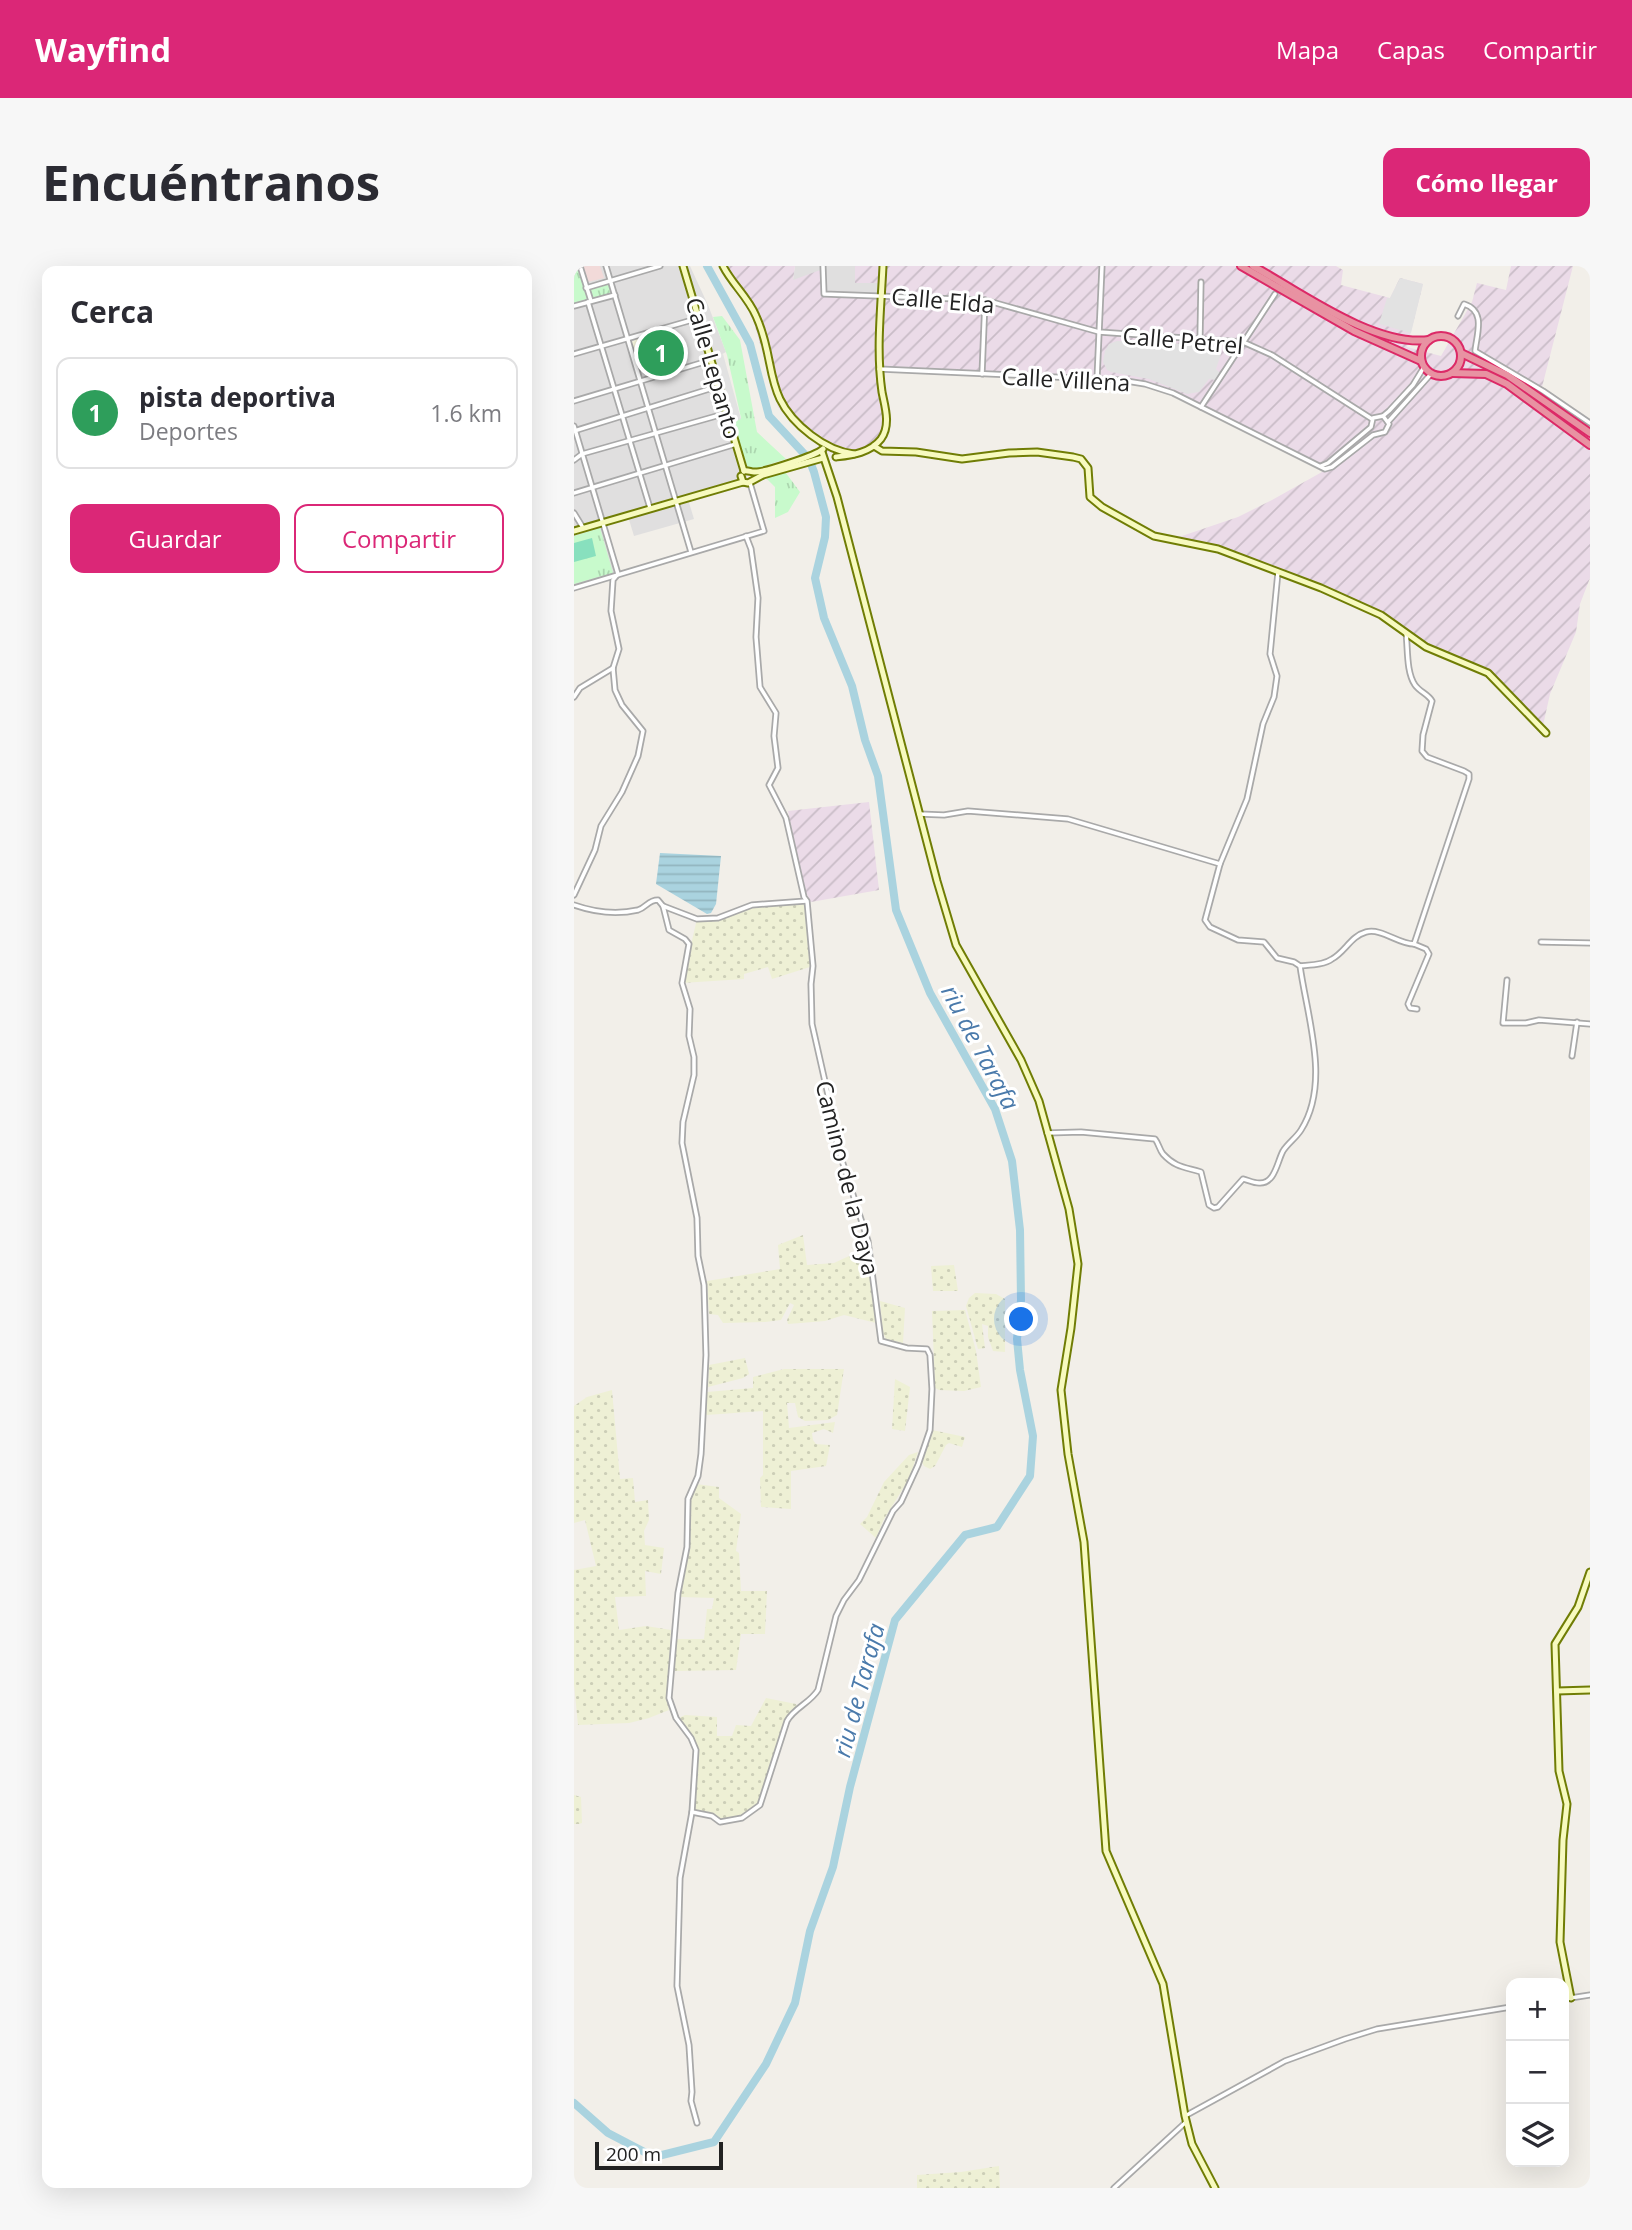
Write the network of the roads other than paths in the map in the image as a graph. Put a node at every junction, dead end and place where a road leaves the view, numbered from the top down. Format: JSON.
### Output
{"nodes":[{"id":1,"x":580,"y":266,"type":"edge"},
{"id":2,"x":606,"y":266,"type":"edge"},
{"id":3,"x":636,"y":266,"type":"edge"},
{"id":4,"x":660,"y":266,"type":"edge"},
{"id":5,"x":683,"y":266,"type":"edge"},
{"id":6,"x":722,"y":266,"type":"edge"},
{"id":7,"x":823,"y":266,"type":"edge"},
{"id":8,"x":883,"y":266,"type":"edge"},
{"id":9,"x":1102,"y":266,"type":"edge"},
{"id":10,"x":1241,"y":266,"type":"edge"},
{"id":11,"x":1253,"y":266,"type":"edge"},
{"id":12,"x":638,"y":273,"type":"junction"},
{"id":13,"x":611,"y":281,"type":"junction"},
{"id":14,"x":1201,"y":282,"type":"dead end"},
{"id":15,"x":586,"y":288,"type":"junction"},
{"id":16,"x":1275,"y":294,"type":"dead end"},
{"id":17,"x":615,"y":295,"type":"junction"},
{"id":18,"x":882,"y":295,"type":"junction"},
{"id":19,"x":985,"y":300,"type":"junction"},
{"id":20,"x":590,"y":302,"type":"junction"},
{"id":21,"x":574,"y":306,"type":"edge"},
{"id":22,"x":1458,"y":316,"type":"dead end"},
{"id":23,"x":699,"y":318,"type":"junction"},
{"id":24,"x":1099,"y":332,"type":"junction"},
{"id":25,"x":1199,"y":338,"type":"junction"},
{"id":26,"x":628,"y":339,"type":"junction"},
{"id":27,"x":1429,"y":340,"type":"junction"},
{"id":28,"x":1243,"y":342,"type":"junction"},
{"id":29,"x":601,"y":346,"type":"junction"},
{"id":30,"x":1461,"y":353,"type":"junction"},
{"id":31,"x":574,"y":354,"type":"edge"},
{"id":32,"x":711,"y":360,"type":"junction"},
{"id":33,"x":1423,"y":364,"type":"junction"},
{"id":34,"x":879,"y":369,"type":"junction"},
{"id":35,"x":1452,"y":373,"type":"junction"},
{"id":36,"x":982,"y":374,"type":"junction"},
{"id":37,"x":1431,"y":374,"type":"junction"},
{"id":38,"x":1097,"y":379,"type":"junction"},
{"id":39,"x":640,"y":381,"type":"junction"},
{"id":40,"x":719,"y":386,"type":"junction"},
{"id":41,"x":614,"y":389,"type":"junction"},
{"id":42,"x":574,"y":401,"type":"edge"},
{"id":43,"x":1200,"y":407,"type":"junction"},
{"id":44,"x":648,"y":408,"type":"junction"},
{"id":45,"x":727,"y":413,"type":"junction"},
{"id":46,"x":622,"y":416,"type":"junction"},
{"id":47,"x":1383,"y":416,"type":"junction"},
{"id":48,"x":1372,"y":419,"type":"junction"},
{"id":49,"x":1388,"y":422,"type":"junction"},
{"id":50,"x":1590,"y":424,"type":"edge"},
{"id":51,"x":1371,"y":427,"type":"junction"},
{"id":52,"x":574,"y":429,"type":"edge"},
{"id":53,"x":656,"y":433,"type":"junction"},
{"id":54,"x":1377,"y":433,"type":"junction"},
{"id":55,"x":1590,"y":433,"type":"edge"},
{"id":56,"x":630,"y":440,"type":"junction"},
{"id":57,"x":736,"y":444,"type":"junction"},
{"id":58,"x":1590,"y":445,"type":"edge"},
{"id":59,"x":874,"y":446,"type":"junction"},
{"id":60,"x":583,"y":454,"type":"junction"},
{"id":61,"x":829,"y":454,"type":"junction"},
{"id":62,"x":574,"y":460,"type":"edge"},
{"id":63,"x":665,"y":466,"type":"junction"},
{"id":64,"x":1319,"y":466,"type":"junction"},
{"id":65,"x":640,"y":473,"type":"junction"},
{"id":66,"x":747,"y":477,"type":"junction"},
{"id":67,"x":593,"y":488,"type":"junction"},
{"id":68,"x":574,"y":493,"type":"edge"},
{"id":69,"x":675,"y":499,"type":"junction"},
{"id":70,"x":650,"y":507,"type":"junction"},
{"id":71,"x":574,"y":513,"type":"edge"},
{"id":72,"x":602,"y":521,"type":"junction"},
{"id":73,"x":582,"y":526,"type":"junction"},
{"id":74,"x":574,"y":529,"type":"edge"},
{"id":75,"x":746,"y":536,"type":"junction"},
{"id":76,"x":691,"y":552,"type":"junction"},
{"id":77,"x":1278,"y":572,"type":"junction"},
{"id":78,"x":618,"y":574,"type":"junction"},
{"id":79,"x":574,"y":588,"type":"edge"},
{"id":80,"x":1406,"y":633,"type":"junction"},
{"id":81,"x":612,"y":668,"type":"junction"},
{"id":82,"x":574,"y":697,"type":"edge"},
{"id":83,"x":1546,"y":733,"type":"dead end"},
{"id":84,"x":919,"y":814,"type":"junction"},
{"id":85,"x":1220,"y":864,"type":"junction"},
{"id":86,"x":574,"y":895,"type":"edge"},
{"id":87,"x":807,"y":901,"type":"junction"},
{"id":88,"x":574,"y":905,"type":"edge"},
{"id":89,"x":663,"y":906,"type":"junction"},
{"id":90,"x":1541,"y":942,"type":"dead end"},
{"id":91,"x":1590,"y":943,"type":"edge"},
{"id":92,"x":1414,"y":944,"type":"junction"},
{"id":93,"x":1300,"y":966,"type":"junction"},
{"id":94,"x":1507,"y":980,"type":"dead end"},
{"id":95,"x":1417,"y":1009,"type":"dead end"},
{"id":96,"x":1577,"y":1022,"type":"junction"},
{"id":97,"x":1590,"y":1024,"type":"edge"},
{"id":98,"x":1572,"y":1055,"type":"dead end"},
{"id":99,"x":1046,"y":1133,"type":"junction"},
{"id":100,"x":1590,"y":1572,"type":"edge"},
{"id":101,"x":1590,"y":1690,"type":"edge"},
{"id":102,"x":1557,"y":1691,"type":"junction"},
{"id":103,"x":692,"y":1812,"type":"junction"},
{"id":104,"x":1564,"y":1978,"type":"edge"},
{"id":105,"x":1590,"y":1996,"type":"edge"},
{"id":106,"x":1569,"y":1999,"type":"edge"},
{"id":107,"x":1506,"y":2008,"type":"edge"},
{"id":108,"x":1185,"y":2119,"type":"junction"},
{"id":109,"x":696,"y":2123,"type":"dead end"},
{"id":110,"x":1114,"y":2188,"type":"edge"},
{"id":111,"x":1215,"y":2188,"type":"edge"}],
"edges":[{"from":1,"to":15,"type":"street"},
{"from":2,"to":13,"type":"street"},
{"from":3,"to":12,"type":"street"},
{"from":4,"to":12,"type":"street"},
{"from":5,"to":23,"type":"main road","name":"Calle Lepanto"},
{"from":6,"to":61,"type":"main road"},
{"from":7,"to":18,"type":"street","name":"Calle Elda"},
{"from":8,"to":18,"type":"main road"},
{"from":9,"to":24,"type":"street"},
{"from":10,"to":33,"type":"highway"},
{"from":11,"to":27,"type":"highway"},
{"from":12,"to":13,"type":"street"},
{"from":13,"to":15,"type":"street"},
{"from":13,"to":17,"type":"street"},
{"from":14,"to":25,"type":"street"},
{"from":15,"to":20,"type":"street"},
{"from":16,"to":28,"type":"street"},
{"from":17,"to":20,"type":"street"},
{"from":17,"to":26,"type":"street"},
{"from":18,"to":19,"type":"street","name":"Calle Elda"},
{"from":18,"to":34,"type":"main road"},
{"from":19,"to":24,"type":"street","name":"Calle Elda"},
{"from":19,"to":36,"type":"street"},
{"from":20,"to":21,"type":"street"},
{"from":20,"to":29,"type":"street"},
{"from":22,"to":50,"type":"street"},
{"from":23,"to":26,"type":"street"},
{"from":23,"to":32,"type":"main road","name":"Calle Lepanto"},
{"from":24,"to":25,"type":"street","name":"Calle Petrel"},
{"from":24,"to":38,"type":"street"},
{"from":25,"to":28,"type":"street","name":"Calle Petrel"},
{"from":26,"to":29,"type":"street"},
{"from":26,"to":39,"type":"street"},
{"from":27,"to":30,"type":"highway"},
{"from":27,"to":33,"type":"highway"},
{"from":28,"to":43,"type":"street"},
{"from":28,"to":48,"type":"street","name":"Calle Petrel"},
{"from":29,"to":31,"type":"street"},
{"from":29,"to":41,"type":"street"},
{"from":30,"to":35,"type":"highway"},
{"from":30,"to":55,"type":"highway"},
{"from":32,"to":39,"type":"street"},
{"from":32,"to":40,"type":"main road","name":"Calle Lepanto"},
{"from":33,"to":37,"type":"highway"},
{"from":33,"to":47,"type":"street"},
{"from":34,"to":36,"type":"street","name":"Calle Villena"},
{"from":34,"to":59,"type":"main road"},
{"from":35,"to":37,"type":"highway"},
{"from":35,"to":58,"type":"highway"},
{"from":36,"to":38,"type":"street","name":"Calle Villena"},
{"from":37,"to":49,"type":"street"},
{"from":38,"to":43,"type":"street","name":"Calle Villena"},
{"from":39,"to":41,"type":"street"},
{"from":39,"to":44,"type":"street"},
{"from":40,"to":44,"type":"street"},
{"from":40,"to":45,"type":"main road","name":"Calle Lepanto"},
{"from":41,"to":42,"type":"street"},
{"from":41,"to":46,"type":"street"},
{"from":43,"to":64,"type":"street","name":"Calle Villena"},
{"from":44,"to":46,"type":"street"},
{"from":44,"to":53,"type":"street"},
{"from":45,"to":53,"type":"street"},
{"from":45,"to":57,"type":"main road","name":"Calle Lepanto"},
{"from":46,"to":52,"type":"street"},
{"from":46,"to":56,"type":"street"},
{"from":47,"to":48,"type":"street"},
{"from":47,"to":49,"type":"street"},
{"from":48,"to":51,"type":"street"},
{"from":49,"to":54,"type":"street"},
{"from":51,"to":54,"type":"street"},
{"from":51,"to":64,"type":"street"},
{"from":52,"to":60,"type":"street"},
{"from":53,"to":56,"type":"street"},
{"from":53,"to":63,"type":"street"},
{"from":54,"to":64,"type":"street"},
{"from":56,"to":60,"type":"street"},
{"from":56,"to":65,"type":"street"},
{"from":57,"to":63,"type":"street"},
{"from":57,"to":66,"type":"main road","name":"Calle Lepanto"},
{"from":59,"to":61,"type":"main road"},
{"from":59,"to":77,"type":"main road"},
{"from":60,"to":62,"type":"street"},
{"from":60,"to":67,"type":"street"},
{"from":61,"to":66,"type":"main road"},
{"from":61,"to":84,"type":"main road"},
{"from":63,"to":65,"type":"street"},
{"from":63,"to":69,"type":"street"},
{"from":65,"to":67,"type":"street"},
{"from":65,"to":70,"type":"street"},
{"from":66,"to":69,"type":"main road"},
{"from":66,"to":75,"type":"street"},
{"from":67,"to":68,"type":"street"},
{"from":67,"to":72,"type":"street"},
{"from":69,"to":70,"type":"main road"},
{"from":69,"to":76,"type":"street"},
{"from":70,"to":72,"type":"main road"},
{"from":71,"to":73,"type":"street"},
{"from":72,"to":73,"type":"main road"},
{"from":72,"to":74,"type":"main road"},
{"from":72,"to":78,"type":"street"},
{"from":73,"to":74,"type":"main road"},
{"from":75,"to":76,"type":"street"},
{"from":75,"to":87,"type":"street","name":"Camino de la Daya"},
{"from":76,"to":78,"type":"street"},
{"from":77,"to":80,"type":"main road"},
{"from":77,"to":85,"type":"street"},
{"from":78,"to":79,"type":"street"},
{"from":78,"to":81,"type":"street"},
{"from":80,"to":83,"type":"main road"},
{"from":80,"to":92,"type":"street"},
{"from":81,"to":82,"type":"street"},
{"from":81,"to":86,"type":"street"},
{"from":84,"to":85,"type":"street"},
{"from":84,"to":99,"type":"main road"},
{"from":85,"to":93,"type":"street"},
{"from":87,"to":89,"type":"street"},
{"from":87,"to":103,"type":"street","name":"Camino de la Daya"},
{"from":88,"to":89,"type":"street"},
{"from":89,"to":103,"type":"street"},
{"from":90,"to":91,"type":"street"},
{"from":92,"to":93,"type":"street"},
{"from":92,"to":95,"type":"street"},
{"from":93,"to":99,"type":"street"},
{"from":94,"to":96,"type":"street"},
{"from":96,"to":97,"type":"street"},
{"from":96,"to":98,"type":"street"},
{"from":99,"to":108,"type":"main road"},
{"from":100,"to":102,"type":"main road"},
{"from":101,"to":102,"type":"main road"},
{"from":102,"to":104,"type":"main road"},
{"from":103,"to":109,"type":"street"},
{"from":105,"to":106,"type":"street"},
{"from":107,"to":108,"type":"street"},
{"from":108,"to":110,"type":"street"},
{"from":108,"to":111,"type":"main road"}]}
